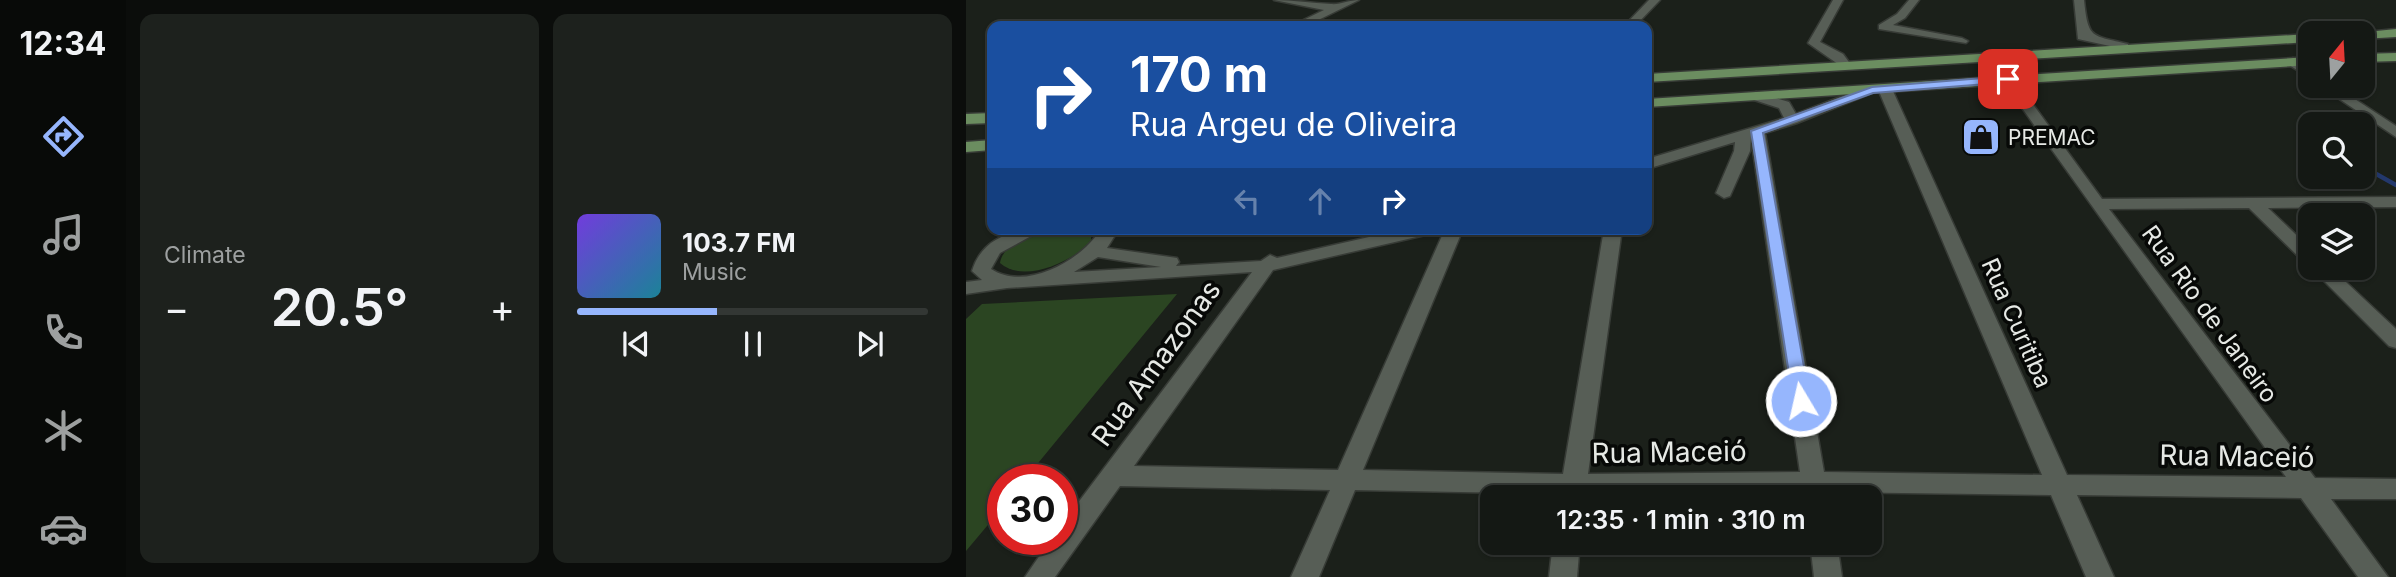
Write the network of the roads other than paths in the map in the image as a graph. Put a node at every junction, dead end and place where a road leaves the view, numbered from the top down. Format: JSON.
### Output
{"nodes":[{"id":1,"x":1279,"y":0,"type":"edge"},
{"id":2,"x":1354,"y":0,"type":"edge"},
{"id":3,"x":1655,"y":0,"type":"edge"},
{"id":4,"x":1838,"y":0,"type":"edge"},
{"id":5,"x":1914,"y":0,"type":"edge"},
{"id":6,"x":2079,"y":0,"type":"edge"},
{"id":7,"x":1336,"y":8,"type":"junction"},
{"id":8,"x":1308,"y":21,"type":"edge"},
{"id":9,"x":1634,"y":21,"type":"edge"},
{"id":10,"x":2081,"y":26,"type":"junction"},
{"id":11,"x":2396,"y":33,"type":"edge"},
{"id":12,"x":2375,"y":34,"type":"edge"},
{"id":13,"x":2298,"y":39,"type":"edge"},
{"id":14,"x":1962,"y":41,"type":"dead end"},
{"id":15,"x":2124,"y":47,"type":"junction"},
{"id":16,"x":2083,"y":50,"type":"junction"},
{"id":17,"x":2396,"y":57,"type":"edge"},
{"id":18,"x":2375,"y":58,"type":"edge"},
{"id":19,"x":2294,"y":62,"type":"junction"},
{"id":20,"x":2298,"y":62,"type":"edge"},
{"id":21,"x":1845,"y":65,"type":"junction"},
{"id":22,"x":2298,"y":65,"type":"edge"},
{"id":23,"x":1652,"y":78,"type":"edge"},
{"id":24,"x":2008,"y":79,"type":"junction"},
{"id":25,"x":1878,"y":90,"type":"junction"},
{"id":26,"x":1756,"y":96,"type":"junction"},
{"id":27,"x":2345,"y":98,"type":"edge"},
{"id":28,"x":1652,"y":103,"type":"edge"},
{"id":29,"x":987,"y":118,"type":"edge"},
{"id":30,"x":966,"y":119,"type":"edge"},
{"id":31,"x":1792,"y":120,"type":"junction"},
{"id":32,"x":2396,"y":133,"type":"edge"},
{"id":33,"x":1749,"y":134,"type":"junction"},
{"id":34,"x":987,"y":145,"type":"edge"},
{"id":35,"x":966,"y":147,"type":"edge"},
{"id":36,"x":1652,"y":162,"type":"edge"},
{"id":37,"x":1724,"y":193,"type":"dead end"},
{"id":38,"x":2252,"y":202,"type":"junction"},
{"id":39,"x":2396,"y":202,"type":"edge"},
{"id":40,"x":2097,"y":204,"type":"junction"},
{"id":41,"x":1015,"y":235,"type":"edge"},
{"id":42,"x":1403,"y":235,"type":"edge"},
{"id":43,"x":1451,"y":235,"type":"edge"},
{"id":44,"x":1612,"y":235,"type":"edge"},
{"id":45,"x":1101,"y":238,"type":"edge"},
{"id":46,"x":2298,"y":246,"type":"edge"},
{"id":47,"x":1270,"y":260,"type":"junction"},
{"id":48,"x":974,"y":264,"type":"edge"},
{"id":49,"x":2332,"y":280,"type":"edge"},
{"id":50,"x":1027,"y":281,"type":"junction"},
{"id":51,"x":1004,"y":283,"type":"junction"},
{"id":52,"x":966,"y":288,"type":"edge"},
{"id":53,"x":2396,"y":341,"type":"edge"},
{"id":54,"x":1111,"y":476,"type":"junction"},
{"id":55,"x":1347,"y":480,"type":"junction"},
{"id":56,"x":2059,"y":484,"type":"junction"},
{"id":57,"x":1574,"y":485,"type":"edge"},
{"id":58,"x":1814,"y":485,"type":"edge"},
{"id":59,"x":1480,"y":486,"type":"edge"},
{"id":60,"x":1882,"y":488,"type":"edge"},
{"id":61,"x":2307,"y":489,"type":"junction"},
{"id":62,"x":2396,"y":489,"type":"edge"},
{"id":63,"x":1566,"y":555,"type":"edge"},
{"id":64,"x":1825,"y":555,"type":"edge"},
{"id":65,"x":1039,"y":577,"type":"edge"},
{"id":66,"x":1305,"y":577,"type":"edge"},
{"id":67,"x":1563,"y":577,"type":"edge"},
{"id":68,"x":1828,"y":577,"type":"edge"},
{"id":69,"x":2100,"y":577,"type":"edge"},
{"id":70,"x":2374,"y":577,"type":"edge"}],
"edges":[{"from":1,"to":7,"type":"street"},
{"from":2,"to":7,"type":"street"},
{"from":3,"to":9,"type":"street"},
{"from":4,"to":21,"type":"street"},
{"from":5,"to":14,"type":"street"},
{"from":6,"to":10,"type":"street"},
{"from":7,"to":8,"type":"street"},
{"from":10,"to":15,"type":"street"},
{"from":10,"to":16,"type":"street"},
{"from":11,"to":12,"type":"main road"},
{"from":13,"to":15,"type":"main road"},
{"from":15,"to":16,"type":"main road"},
{"from":16,"to":21,"type":"main road"},
{"from":17,"to":18,"type":"main road"},
{"from":19,"to":20,"type":"main road"},
{"from":19,"to":22,"type":"street"},
{"from":19,"to":24,"type":"main road"},
{"from":21,"to":23,"type":"main road"},
{"from":24,"to":25,"type":"main road"},
{"from":24,"to":40,"type":"street","name":"Rua Rio de Janeiro"},
{"from":25,"to":26,"type":"main road"},
{"from":25,"to":31,"type":"street"},
{"from":25,"to":56,"type":"street","name":"Rua Curitiba"},
{"from":26,"to":28,"type":"main road"},
{"from":26,"to":31,"type":"street"},
{"from":27,"to":32,"type":"street"},
{"from":29,"to":30,"type":"main road"},
{"from":31,"to":33,"type":"street"},
{"from":33,"to":36,"type":"street"},
{"from":33,"to":37,"type":"street"},
{"from":33,"to":58,"type":"street"},
{"from":34,"to":35,"type":"main road"},
{"from":38,"to":39,"type":"street"},
{"from":38,"to":40,"type":"street"},
{"from":38,"to":46,"type":"street"},
{"from":40,"to":61,"type":"street","name":"Rua Rio de Janeiro"},
{"from":41,"to":48,"type":"street"},
{"from":42,"to":47,"type":"street"},
{"from":43,"to":55,"type":"street"},
{"from":44,"to":57,"type":"street"},
{"from":45,"to":47,"type":"street"},
{"from":45,"to":50,"type":"street"},
{"from":47,"to":50,"type":"street"},
{"from":47,"to":54,"type":"street","name":"Rua Amazonas"},
{"from":48,"to":51,"type":"street"},
{"from":49,"to":53,"type":"street"},
{"from":50,"to":51,"type":"street"},
{"from":51,"to":52,"type":"street"},
{"from":54,"to":55,"type":"street","name":"Rua Maceió"},
{"from":54,"to":65,"type":"street","name":"Rua Amazonas"},
{"from":55,"to":59,"type":"street","name":"Rua Maceió"},
{"from":55,"to":66,"type":"street"},
{"from":56,"to":60,"type":"street","name":"Rua Maceió"},
{"from":56,"to":61,"type":"street","name":"Rua Maceió"},
{"from":56,"to":69,"type":"street","name":"Rua Curitiba"},
{"from":61,"to":62,"type":"street","name":"Rua Maceió"},
{"from":61,"to":70,"type":"street","name":"Rua Rio de Janeiro"},
{"from":63,"to":67,"type":"street"},
{"from":64,"to":68,"type":"street"}]}
